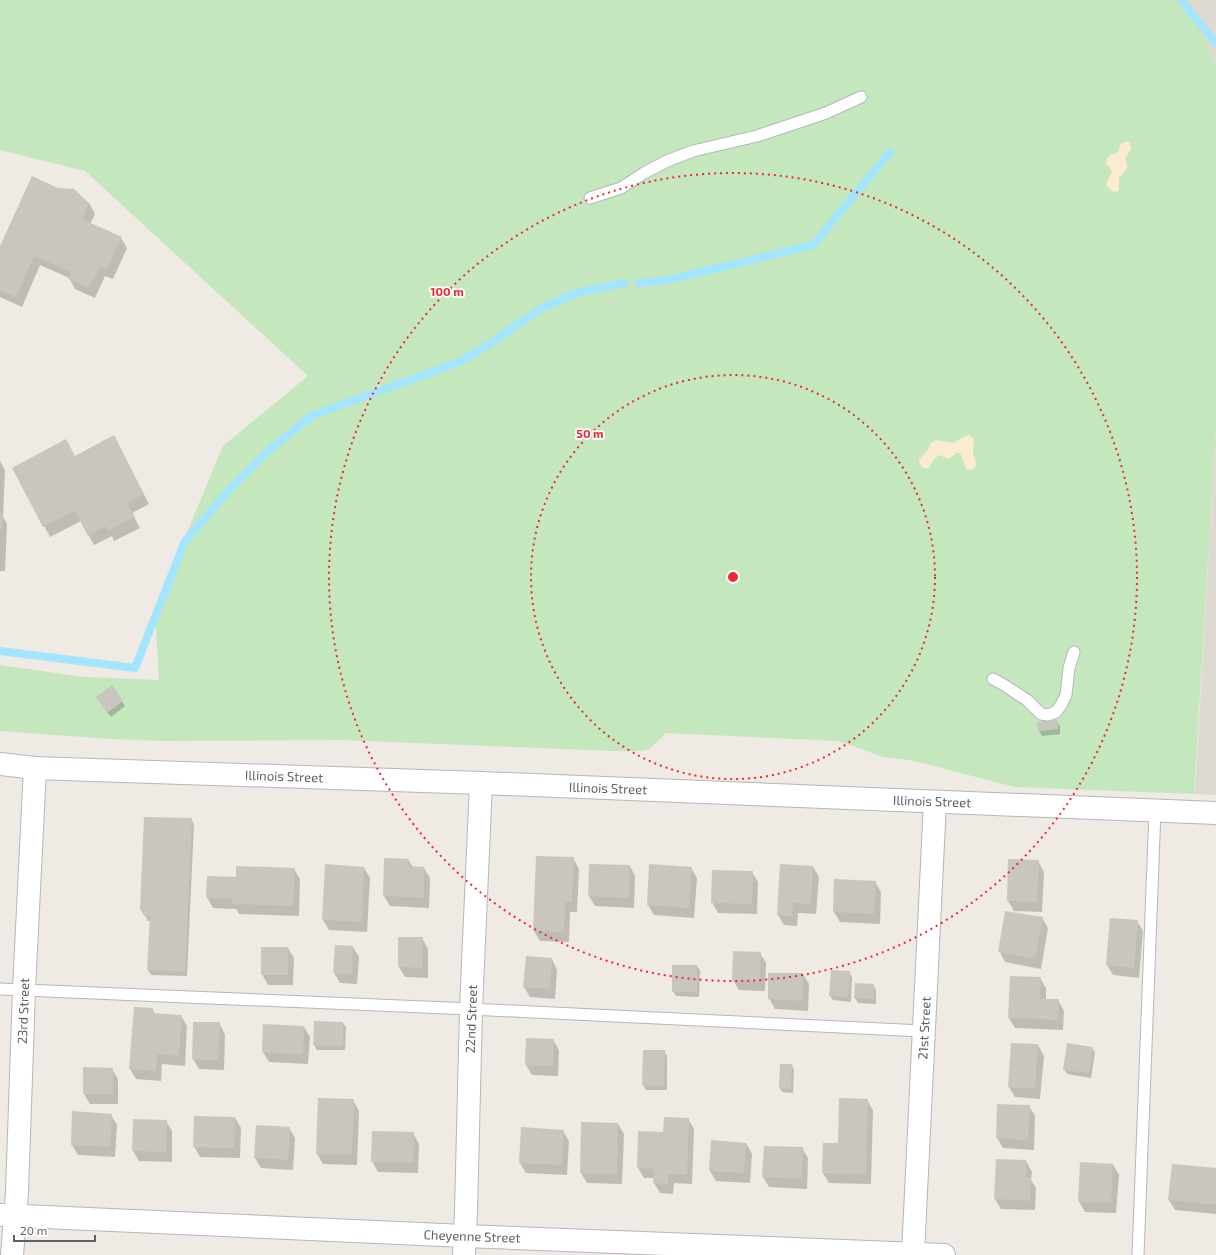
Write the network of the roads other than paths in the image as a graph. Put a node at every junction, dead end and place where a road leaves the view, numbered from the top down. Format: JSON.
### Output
{"nodes":[{"id":1,"x":861,"y":97,"type":"dead end"},
{"id":2,"x":590,"y":198,"type":"dead end"},
{"id":3,"x":1074,"y":652,"type":"dead end"},
{"id":4,"x":993,"y":679,"type":"dead end"},
{"id":5,"x":0,"y":764,"type":"edge"},
{"id":6,"x":35,"y":768,"type":"junction"},
{"id":7,"x":481,"y":783,"type":"junction"},
{"id":8,"x":936,"y":802,"type":"junction"},
{"id":9,"x":1155,"y":810,"type":"junction"},
{"id":10,"x":1216,"y":813,"type":"edge"},
{"id":11,"x":0,"y":989,"type":"edge"},
{"id":12,"x":24,"y":990,"type":"junction"},
{"id":13,"x":471,"y":1009,"type":"junction"},
{"id":14,"x":923,"y":1032,"type":"junction"},
{"id":15,"x":7,"y":1216,"type":"edge"},
{"id":16,"x":465,"y":1245,"type":"edge"},
{"id":17,"x":869,"y":1254,"type":"edge"},
{"id":18,"x":913,"y":1254,"type":"junction"},
{"id":19,"x":12,"y":1255,"type":"edge"},
{"id":20,"x":944,"y":1255,"type":"edge"},
{"id":21,"x":1138,"y":1255,"type":"edge"}],
"edges":[{"from":1,"to":2,"type":"lane"},
{"from":3,"to":4,"type":"lane"},
{"from":5,"to":6,"type":"street","name":"Illinois Street"},
{"from":6,"to":7,"type":"street","name":"Illinois Street"},
{"from":6,"to":12,"type":"street","name":"23rd Street"},
{"from":7,"to":8,"type":"street","name":"Illinois Street"},
{"from":7,"to":13,"type":"street","name":"22nd Street"},
{"from":8,"to":9,"type":"street","name":"Illinois Street"},
{"from":8,"to":14,"type":"street","name":"21st Street"},
{"from":9,"to":10,"type":"street","name":"Illinois Street"},
{"from":9,"to":21,"type":"lane"},
{"from":11,"to":12,"type":"lane"},
{"from":12,"to":13,"type":"lane"},
{"from":12,"to":15,"type":"street","name":"23rd Street"},
{"from":13,"to":14,"type":"lane"},
{"from":13,"to":16,"type":"street","name":"22nd Street"},
{"from":14,"to":18,"type":"street","name":"21st Street"},
{"from":15,"to":16,"type":"street","name":"Cheyenne Street"},
{"from":15,"to":19,"type":"street","name":"23rd Street"},
{"from":16,"to":17,"type":"street","name":"Cheyenne Street"},
{"from":17,"to":18,"type":"street","name":"Cheyenne Street"},
{"from":18,"to":20,"type":"street","name":"Cheyenne Street"}]}
